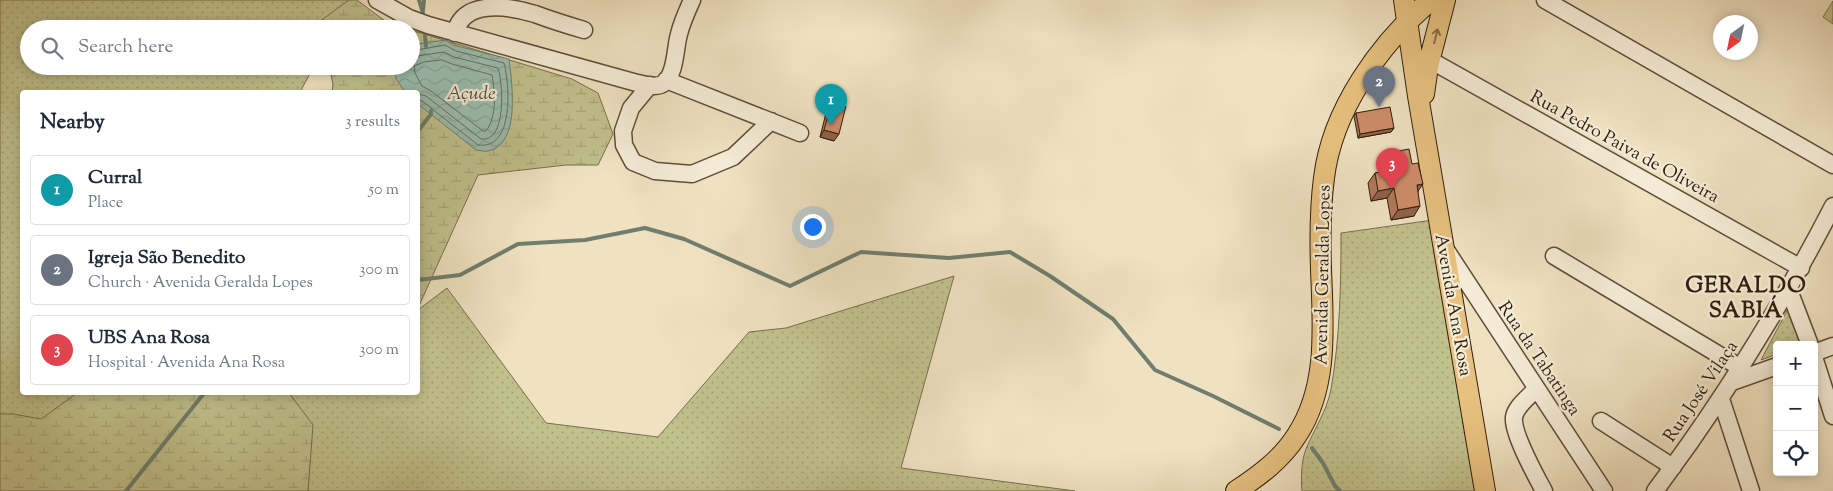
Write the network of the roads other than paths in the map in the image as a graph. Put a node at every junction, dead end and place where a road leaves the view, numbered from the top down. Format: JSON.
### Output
{"nodes":[{"id":1,"x":378,"y":0,"type":"edge"},
{"id":2,"x":692,"y":0,"type":"edge"},
{"id":3,"x":1404,"y":0,"type":"edge"},
{"id":4,"x":1431,"y":0,"type":"edge"},
{"id":5,"x":1445,"y":0,"type":"edge"},
{"id":6,"x":1545,"y":0,"type":"edge"},
{"id":7,"x":415,"y":20,"type":"edge"},
{"id":8,"x":1408,"y":20,"type":"junction"},
{"id":9,"x":420,"y":22,"type":"edge"},
{"id":10,"x":584,"y":30,"type":"dead end"},
{"id":11,"x":455,"y":34,"type":"junction"},
{"id":12,"x":1430,"y":60,"type":"junction"},
{"id":13,"x":666,"y":80,"type":"junction"},
{"id":14,"x":650,"y":86,"type":"junction"},
{"id":15,"x":1422,"y":119,"type":"junction"},
{"id":16,"x":771,"y":121,"type":"junction"},
{"id":17,"x":800,"y":133,"type":"dead end"},
{"id":18,"x":1833,"y":165,"type":"edge"},
{"id":19,"x":1833,"y":206,"type":"edge"},
{"id":20,"x":1444,"y":248,"type":"junction"},
{"id":21,"x":1554,"y":256,"type":"dead end"},
{"id":22,"x":1801,"y":268,"type":"junction"},
{"id":23,"x":1789,"y":290,"type":"junction"},
{"id":24,"x":1808,"y":341,"type":"edge"},
{"id":25,"x":1833,"y":346,"type":"edge"},
{"id":26,"x":1818,"y":352,"type":"edge"},
{"id":27,"x":1773,"y":367,"type":"edge"},
{"id":28,"x":1742,"y":368,"type":"junction"},
{"id":29,"x":1818,"y":369,"type":"edge"},
{"id":30,"x":1732,"y":382,"type":"junction"},
{"id":31,"x":1536,"y":389,"type":"junction"},
{"id":32,"x":1721,"y":399,"type":"junction"},
{"id":33,"x":1833,"y":416,"type":"edge"},
{"id":34,"x":1601,"y":421,"type":"dead end"},
{"id":35,"x":1673,"y":467,"type":"junction"},
{"id":36,"x":1236,"y":491,"type":"edge"},
{"id":37,"x":1485,"y":491,"type":"edge"},
{"id":38,"x":1544,"y":491,"type":"edge"},
{"id":39,"x":1604,"y":491,"type":"edge"},
{"id":40,"x":1655,"y":491,"type":"edge"},
{"id":41,"x":1751,"y":491,"type":"edge"}],
"edges":[{"from":1,"to":7,"type":"street"},
{"from":2,"to":13,"type":"street"},
{"from":3,"to":8,"type":"main road","name":"Avenida Ana Rosa"},
{"from":4,"to":8,"type":"main road","name":"Avenida Geralda Lopes"},
{"from":12,"to":5,"type":"main road","name":"Avenida Ana Rosa","one_way":true},
{"from":6,"to":18,"type":"street"},
{"from":8,"to":15,"type":"main road","name":"Avenida Ana Rosa"},
{"from":8,"to":36,"type":"main road","name":"Avenida Geralda Lopes"},
{"from":9,"to":11,"type":"street"},
{"from":10,"to":11,"type":"street"},
{"from":11,"to":14,"type":"street"},
{"from":12,"to":15,"type":"main road","name":"Avenida Ana Rosa"},
{"from":12,"to":22,"type":"street","name":"Rua Pedro Paiva de Oliveira"},
{"from":13,"to":14,"type":"street"},
{"from":13,"to":16,"type":"street"},
{"from":14,"to":16,"type":"street"},
{"from":15,"to":20,"type":"main road","name":"Avenida Ana Rosa"},
{"from":16,"to":17,"type":"street"},
{"from":19,"to":22,"type":"street","name":"Rua José Vilaça"},
{"from":20,"to":31,"type":"street","name":"Rua da Tabatinga"},
{"from":20,"to":37,"type":"main road","name":"Avenida Ana Rosa"},
{"from":21,"to":28,"type":"street"},
{"from":22,"to":23,"type":"street","name":"Rua José Vilaça"},
{"from":23,"to":24,"type":"street"},
{"from":23,"to":28,"type":"street","name":"Rua José Vilaça"},
{"from":25,"to":26,"type":"street"},
{"from":27,"to":30,"type":"street"},
{"from":28,"to":30,"type":"street","name":"Rua José Vilaça"},
{"from":29,"to":33,"type":"street"},
{"from":30,"to":32,"type":"street","name":"Rua José Vilaça"},
{"from":31,"to":38,"type":"street"},
{"from":31,"to":39,"type":"street","name":"Rua da Tabatinga"},
{"from":32,"to":35,"type":"street","name":"Rua José Vilaça"},
{"from":32,"to":41,"type":"street"},
{"from":34,"to":35,"type":"street"},
{"from":35,"to":40,"type":"street","name":"Rua José Vilaça"}]}
